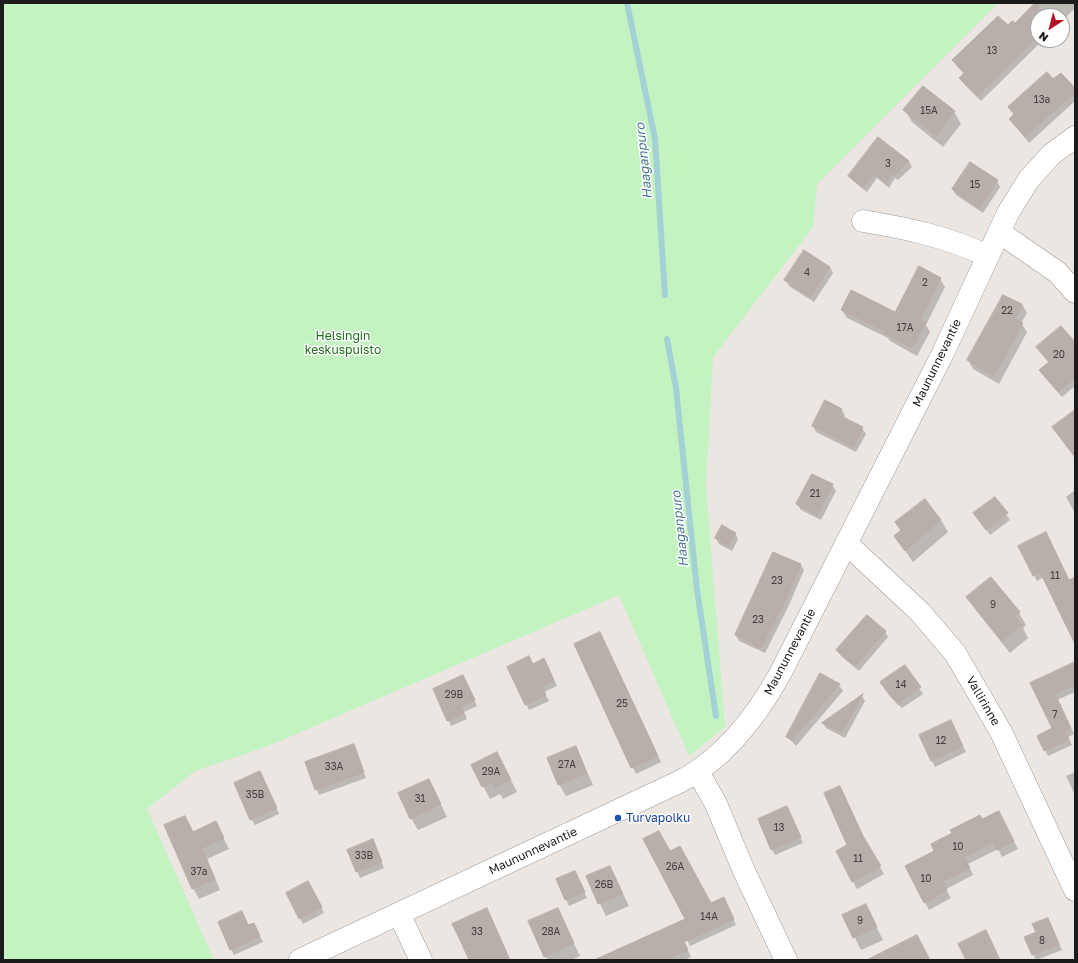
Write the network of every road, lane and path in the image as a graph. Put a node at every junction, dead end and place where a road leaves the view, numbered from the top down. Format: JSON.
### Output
{"nodes":[{"id":1,"x":1075,"y":137,"type":"edge"},
{"id":2,"x":863,"y":221,"type":"dead end"},
{"id":3,"x":999,"y":232,"type":"junction"},
{"id":4,"x":987,"y":256,"type":"junction"},
{"id":5,"x":1075,"y":292,"type":"edge"},
{"id":6,"x":846,"y":544,"type":"junction"},
{"id":7,"x":698,"y":772,"type":"junction"},
{"id":8,"x":1075,"y":890,"type":"edge"},
{"id":9,"x":399,"y":914,"type":"junction"},
{"id":10,"x":300,"y":960,"type":"edge"},
{"id":11,"x":421,"y":960,"type":"edge"},
{"id":12,"x":786,"y":960,"type":"edge"}],
"edges":[{"from":1,"to":3,"type":"street","name":"Maununnevantie"},
{"from":2,"to":4,"type":"street"},
{"from":3,"to":4,"type":"street","name":"Maununnevantie"},
{"from":3,"to":5,"type":"street"},
{"from":4,"to":6,"type":"street","name":"Maununnevantie"},
{"from":6,"to":7,"type":"street","name":"Maununnevantie"},
{"from":6,"to":8,"type":"street","name":"Vallirinne"},
{"from":7,"to":9,"type":"street","name":"Maununnevantie"},
{"from":7,"to":12,"type":"street"},
{"from":9,"to":10,"type":"street","name":"Maununnevantie"},
{"from":9,"to":11,"type":"street"}]}
